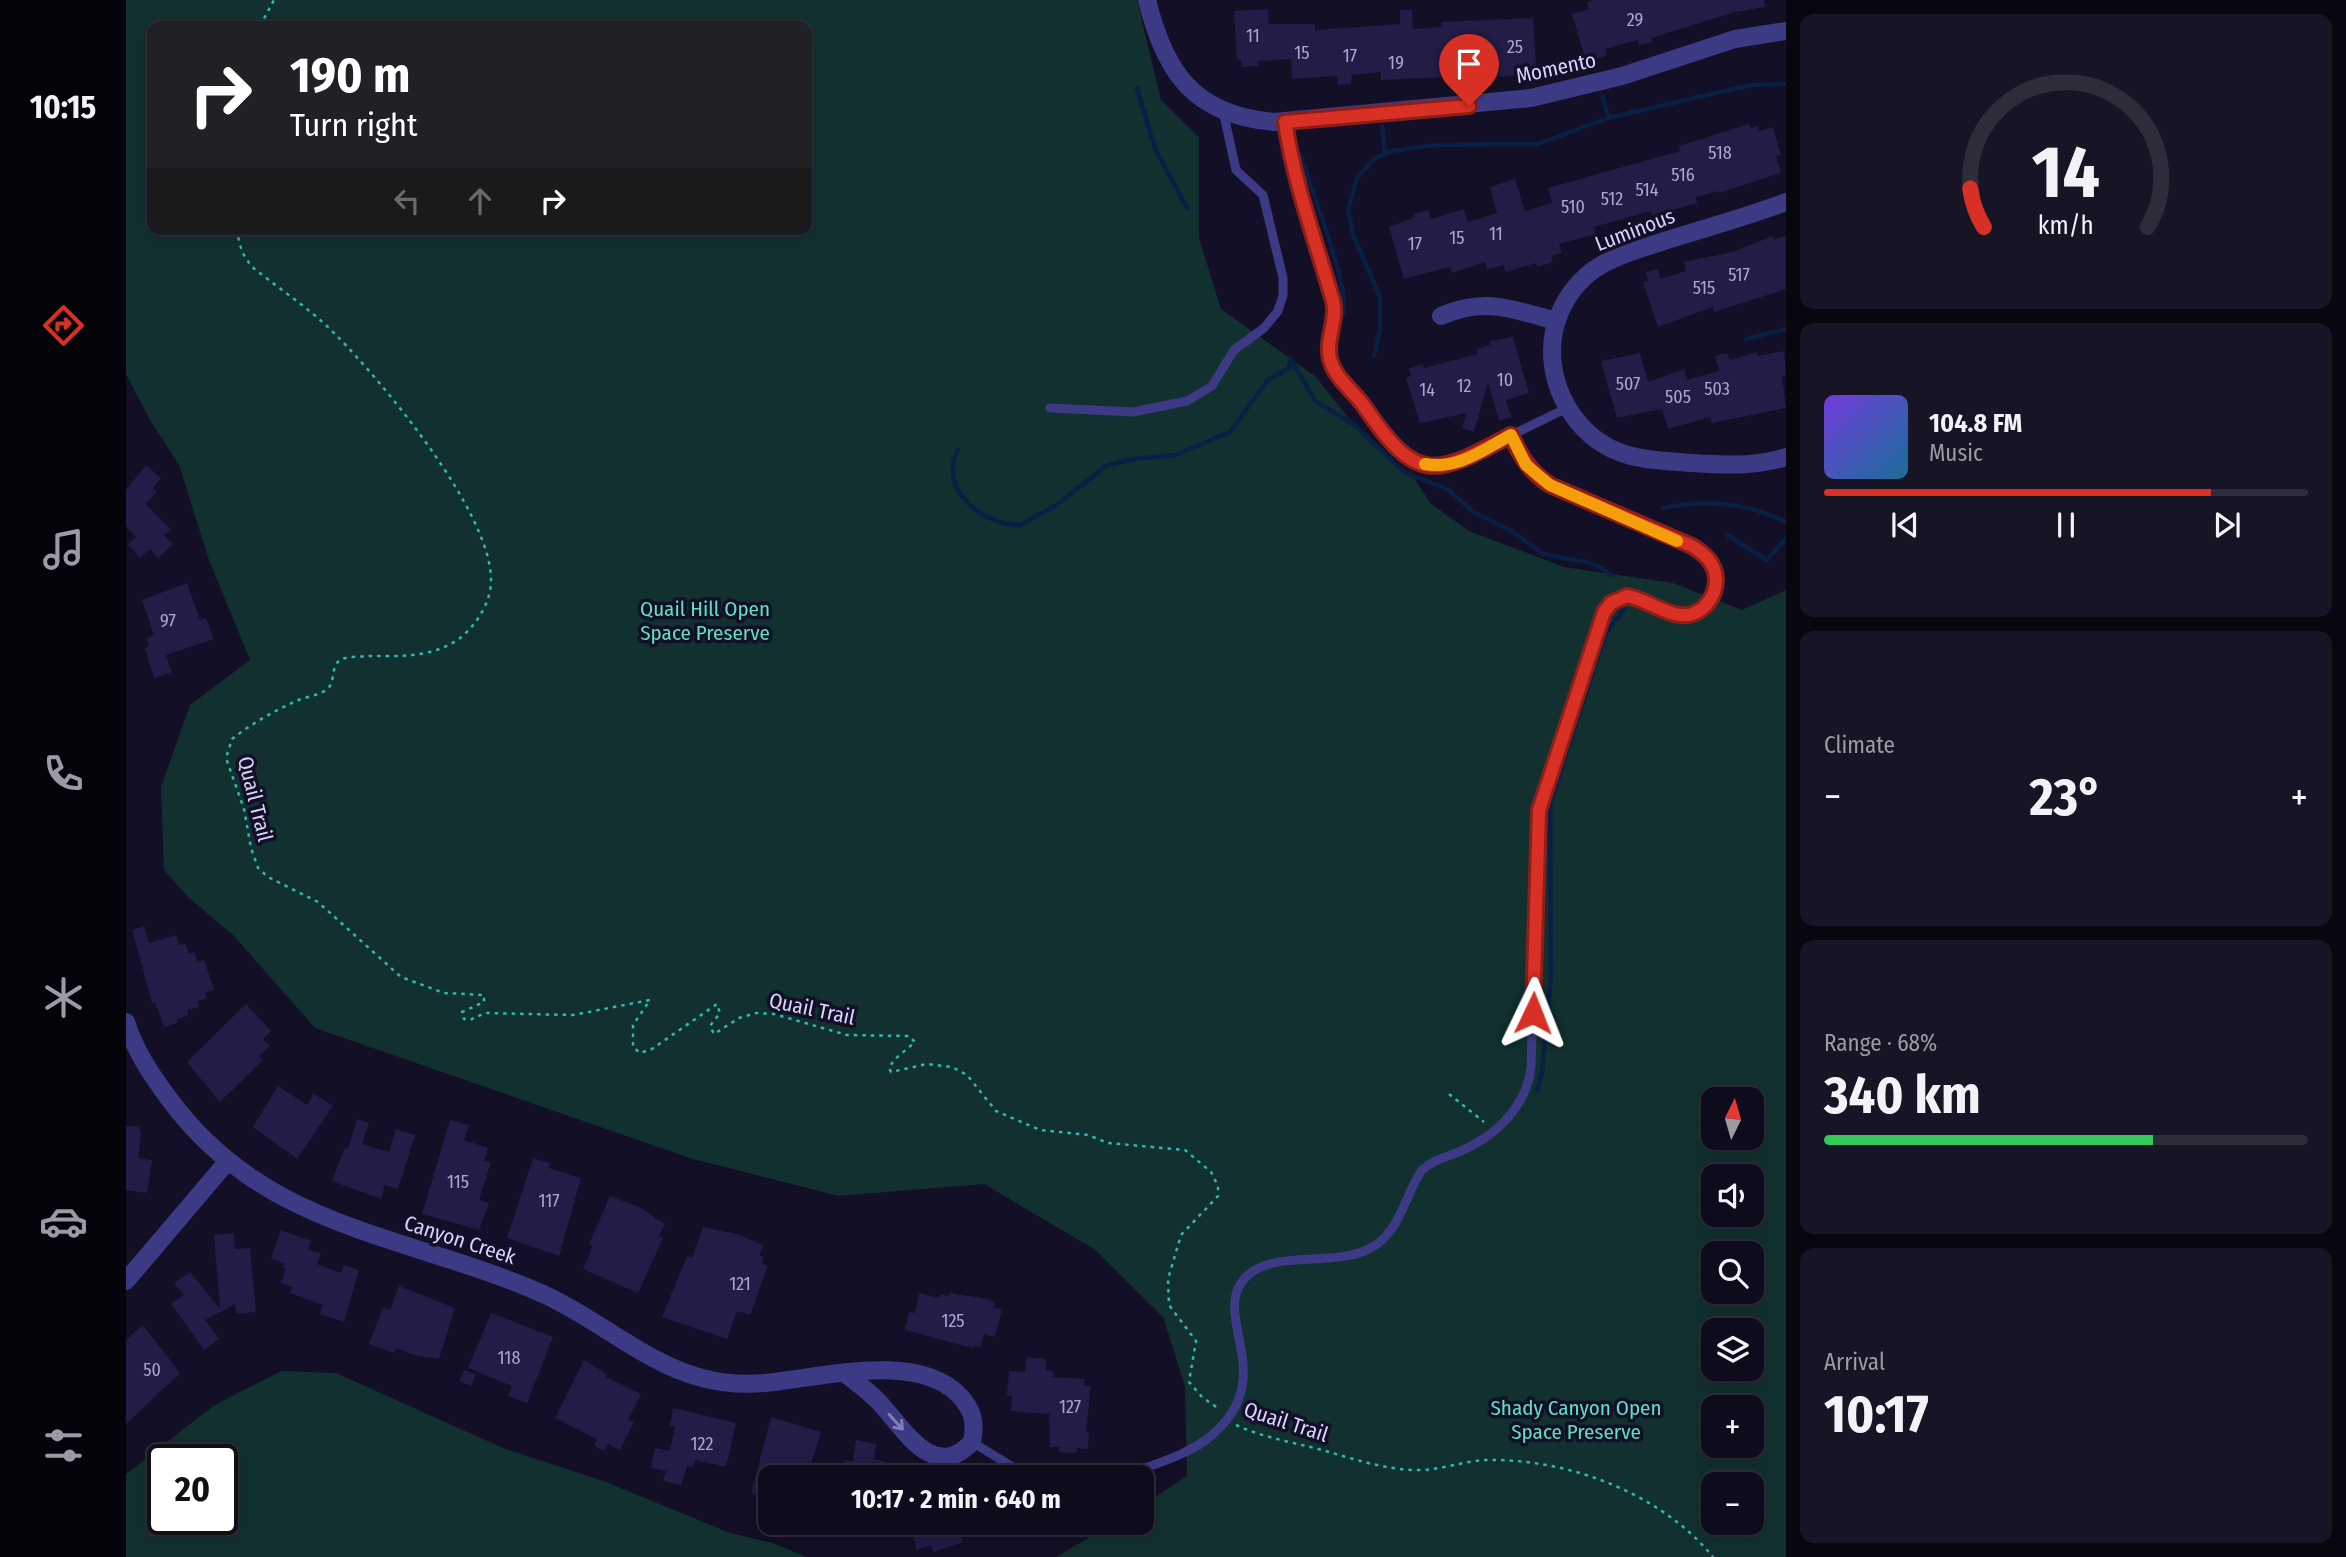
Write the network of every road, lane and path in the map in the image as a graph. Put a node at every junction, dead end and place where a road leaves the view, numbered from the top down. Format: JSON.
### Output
{"nodes":[{"id":1,"x":274,"y":0,"type":"edge"},
{"id":2,"x":1147,"y":0,"type":"edge"},
{"id":3,"x":263,"y":21,"type":"edge"},
{"id":4,"x":1786,"y":31,"type":"edge"},
{"id":5,"x":1216,"y":107,"type":"junction"},
{"id":6,"x":1285,"y":122,"type":"junction"},
{"id":7,"x":1786,"y":202,"type":"edge"},
{"id":8,"x":238,"y":235,"type":"edge"},
{"id":9,"x":1441,"y":316,"type":"dead end"},
{"id":10,"x":1556,"y":321,"type":"junction"},
{"id":11,"x":1049,"y":408,"type":"dead end"},
{"id":12,"x":1567,"y":408,"type":"junction"},
{"id":13,"x":1511,"y":435,"type":"junction"},
{"id":14,"x":1786,"y":457,"type":"edge"},
{"id":15,"x":126,"y":1022,"type":"edge"},
{"id":16,"x":1449,"y":1094,"type":"dead end"},
{"id":17,"x":1484,"y":1122,"type":"dead end"},
{"id":18,"x":227,"y":1162,"type":"junction"},
{"id":19,"x":126,"y":1281,"type":"edge"},
{"id":20,"x":847,"y":1374,"type":"junction"},
{"id":21,"x":1228,"y":1418,"type":"junction"},
{"id":22,"x":972,"y":1442,"type":"junction"},
{"id":23,"x":1009,"y":1465,"type":"edge"},
{"id":24,"x":1149,"y":1465,"type":"edge"},
{"id":25,"x":1713,"y":1557,"type":"edge"}],
"edges":[{"from":1,"to":3,"type":"path"},
{"from":2,"to":5,"type":"street"},
{"from":4,"to":6,"type":"street","name":"Momento"},
{"from":5,"to":6,"type":"street","name":"Momento"},
{"from":5,"to":11,"type":"lane"},
{"from":6,"to":13,"type":"lane"},
{"from":7,"to":10,"type":"street","name":"Luminous"},
{"from":8,"to":21,"type":"path","name":"Quail Trail"},
{"from":9,"to":10,"type":"street"},
{"from":10,"to":12,"type":"street","name":"Luminous"},
{"from":12,"to":13,"type":"lane"},
{"from":12,"to":14,"type":"street","name":"Luminous"},
{"from":13,"to":21,"type":"lane"},
{"from":15,"to":18,"type":"street","name":"Canyon Creek"},
{"from":16,"to":17,"type":"path"},
{"from":18,"to":19,"type":"street"},
{"from":18,"to":20,"type":"street","name":"Canyon Creek"},
{"from":20,"to":22,"type":"street","one_way":true},
{"from":20,"to":22,"type":"street","name":"Canyon Creek"},
{"from":21,"to":24,"type":"lane"},
{"from":21,"to":25,"type":"path","name":"Quail Trail"},
{"from":22,"to":23,"type":"lane"}]}
